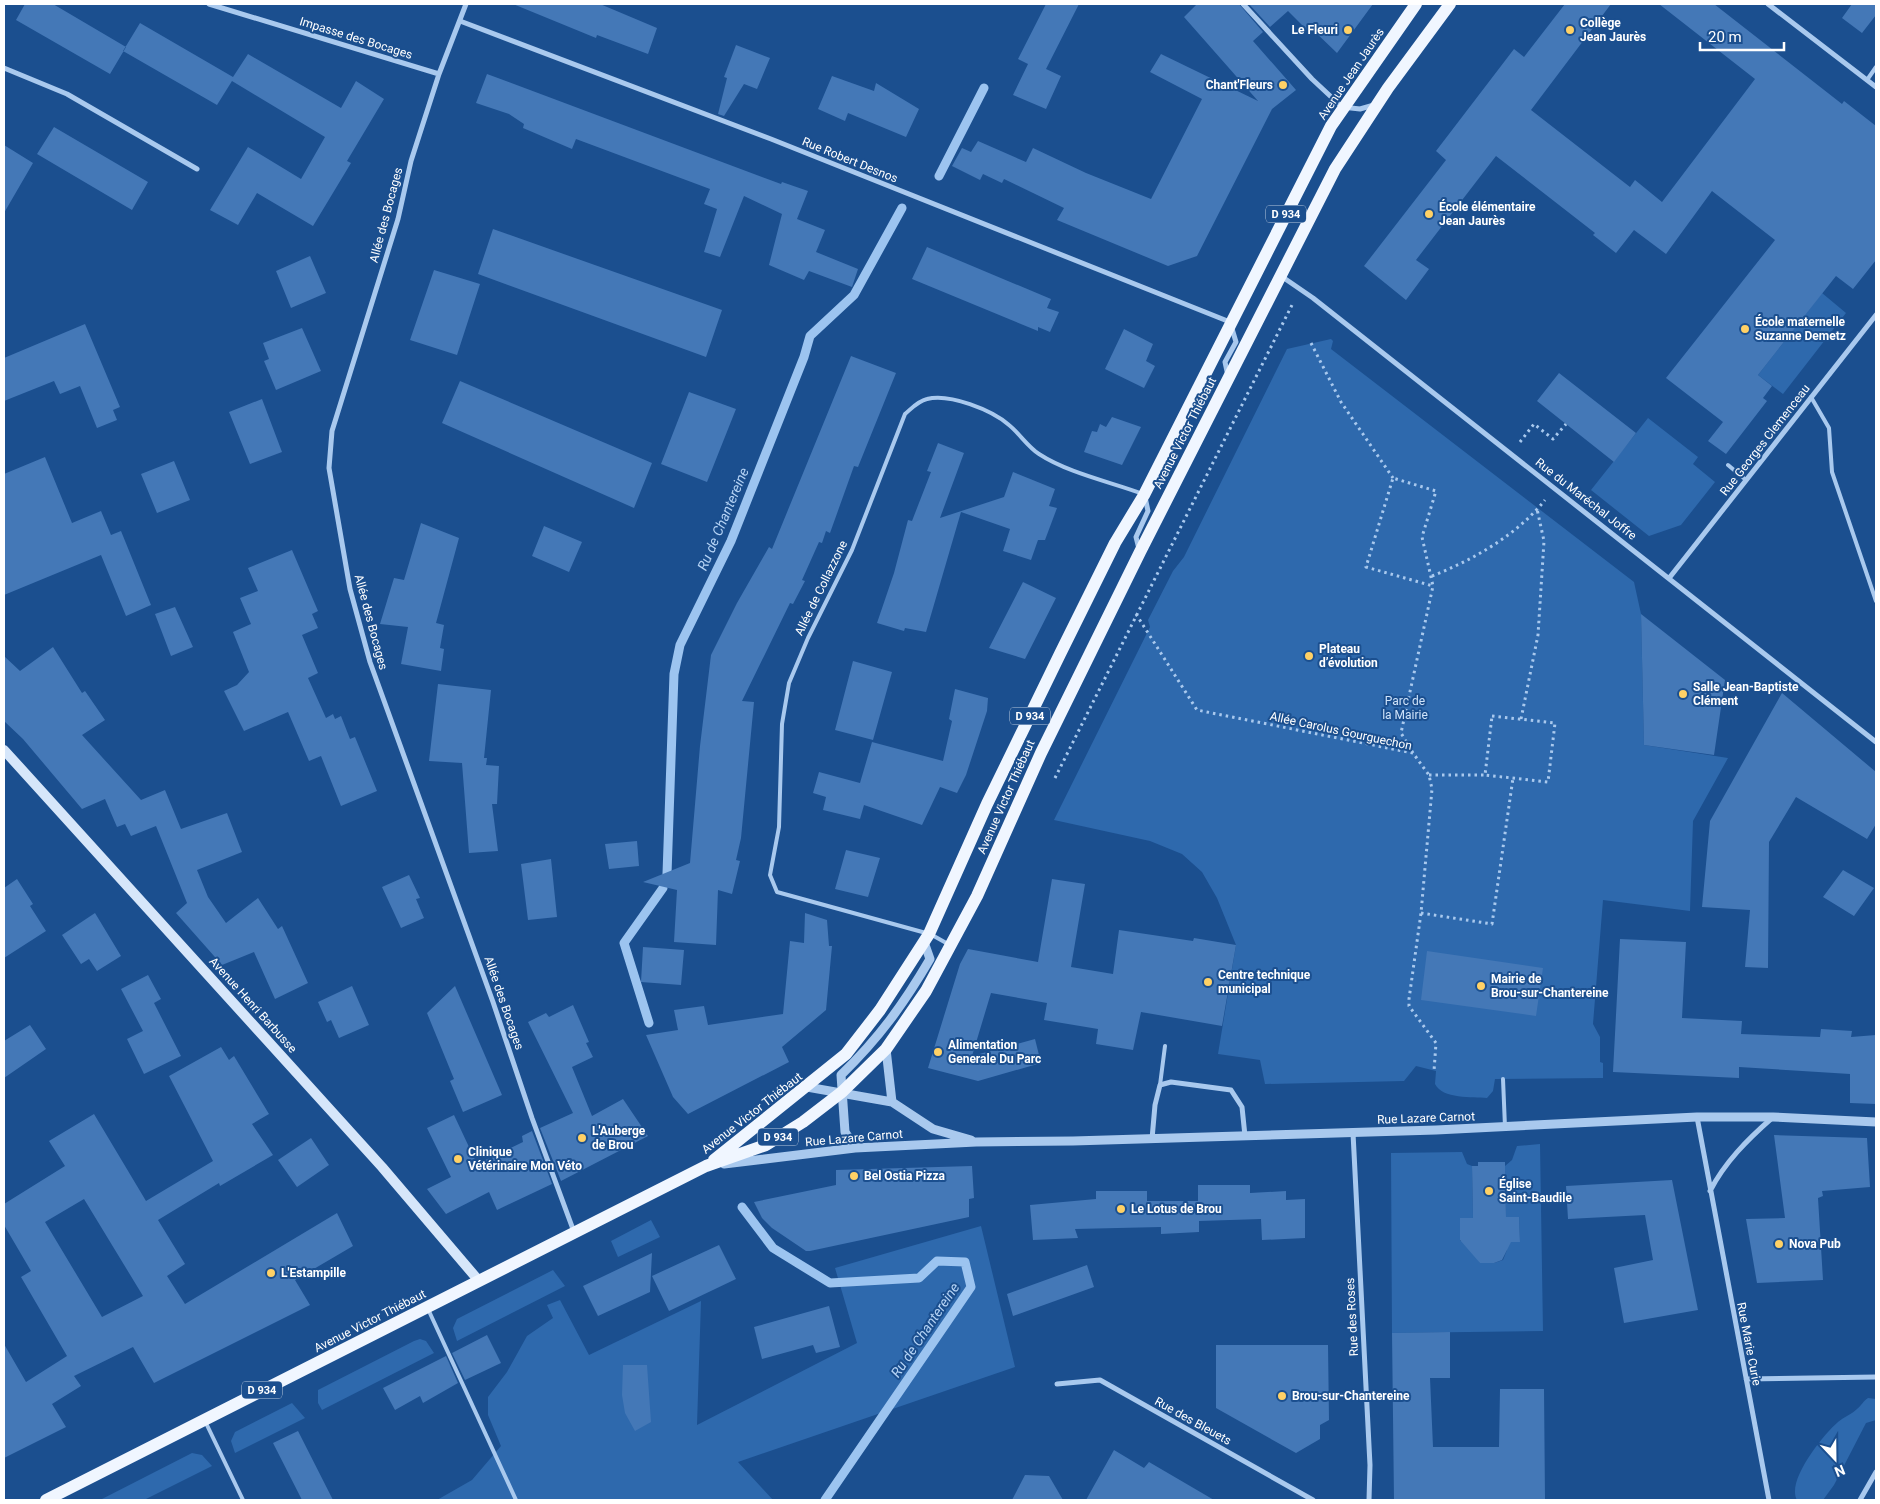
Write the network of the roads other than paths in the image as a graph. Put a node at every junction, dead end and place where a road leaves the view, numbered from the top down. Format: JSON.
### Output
{"nodes":[{"id":1,"x":210,"y":4,"type":"edge"},
{"id":2,"x":466,"y":4,"type":"edge"},
{"id":3,"x":1243,"y":4,"type":"edge"},
{"id":4,"x":1416,"y":4,"type":"edge"},
{"id":5,"x":1450,"y":4,"type":"edge"},
{"id":6,"x":1768,"y":4,"type":"edge"},
{"id":7,"x":460,"y":21,"type":"junction"},
{"id":8,"x":1876,"y":67,"type":"edge"},
{"id":9,"x":4,"y":68,"type":"edge"},
{"id":10,"x":439,"y":74,"type":"junction"},
{"id":11,"x":1866,"y":80,"type":"junction"},
{"id":12,"x":1876,"y":87,"type":"edge"},
{"id":13,"x":1377,"y":104,"type":"junction"},
{"id":14,"x":1342,"y":107,"type":"junction"},
{"id":15,"x":197,"y":169,"type":"dead end"},
{"id":16,"x":1280,"y":275,"type":"junction"},
{"id":17,"x":1876,"y":314,"type":"edge"},
{"id":18,"x":1230,"y":322,"type":"junction"},
{"id":19,"x":1228,"y":377,"type":"junction"},
{"id":20,"x":1810,"y":397,"type":"junction"},
{"id":21,"x":1728,"y":466,"type":"dead end"},
{"id":22,"x":1746,"y":480,"type":"junction"},
{"id":23,"x":1144,"y":495,"type":"junction"},
{"id":24,"x":1140,"y":552,"type":"junction"},
{"id":25,"x":1670,"y":578,"type":"junction"},
{"id":26,"x":1876,"y":601,"type":"edge"},
{"id":27,"x":1876,"y":742,"type":"edge"},
{"id":28,"x":4,"y":750,"type":"edge"},
{"id":29,"x":926,"y":938,"type":"junction"},
{"id":30,"x":950,"y":945,"type":"junction"},
{"id":31,"x":1165,"y":1046,"type":"dead end"},
{"id":32,"x":886,"y":1049,"type":"junction"},
{"id":33,"x":1503,"y":1079,"type":"dead end"},
{"id":34,"x":1160,"y":1085,"type":"junction"},
{"id":35,"x":807,"y":1087,"type":"junction"},
{"id":36,"x":842,"y":1092,"type":"junction"},
{"id":37,"x":892,"y":1102,"type":"junction"},
{"id":38,"x":1697,"y":1116,"type":"junction"},
{"id":39,"x":1773,"y":1117,"type":"junction"},
{"id":40,"x":1876,"y":1122,"type":"edge"},
{"id":41,"x":1505,"y":1127,"type":"junction"},
{"id":42,"x":1352,"y":1133,"type":"junction"},
{"id":43,"x":1245,"y":1136,"type":"junction"},
{"id":44,"x":1152,"y":1139,"type":"junction"},
{"id":45,"x":976,"y":1142,"type":"junction"},
{"id":46,"x":855,"y":1148,"type":"junction"},
{"id":47,"x":706,"y":1166,"type":"junction"},
{"id":48,"x":1710,"y":1192,"type":"junction"},
{"id":49,"x":574,"y":1233,"type":"junction"},
{"id":50,"x":479,"y":1281,"type":"junction"},
{"id":51,"x":427,"y":1308,"type":"junction"},
{"id":52,"x":1876,"y":1377,"type":"edge"},
{"id":53,"x":1746,"y":1379,"type":"junction"},
{"id":54,"x":1057,"y":1384,"type":"dead end"},
{"id":55,"x":204,"y":1419,"type":"junction"},
{"id":56,"x":1876,"y":1472,"type":"edge"},
{"id":57,"x":46,"y":1500,"type":"edge"},
{"id":58,"x":243,"y":1500,"type":"edge"},
{"id":59,"x":516,"y":1500,"type":"edge"},
{"id":60,"x":1313,"y":1500,"type":"edge"},
{"id":61,"x":1369,"y":1500,"type":"edge"},
{"id":62,"x":1768,"y":1500,"type":"edge"},
{"id":63,"x":1860,"y":1500,"type":"edge"}],
"edges":[{"from":1,"to":10,"type":"street","name":"Impasse des Bocages"},
{"from":2,"to":7,"type":"street","name":"Allée des Bocages"},
{"from":3,"to":14,"type":"street"},
{"from":4,"to":14,"type":"main road","name":"Avenue Jean Jaurès","number":"D 934"},
{"from":5,"to":13,"type":"main road","number":"D 934"},
{"from":6,"to":11,"type":"street"},
{"from":7,"to":10,"type":"street","name":"Allée des Bocages"},
{"from":7,"to":18,"type":"street","name":"Rue Robert Desnos"},
{"from":8,"to":11,"type":"lane"},
{"from":9,"to":15,"type":"street"},
{"from":10,"to":49,"type":"street","name":"Allée des Bocages"},
{"from":11,"to":12,"type":"street"},
{"from":13,"to":14,"type":"street"},
{"from":13,"to":16,"type":"main road","number":"D 934"},
{"from":14,"to":18,"type":"main road","name":"Avenue Jean Jaurès","number":"D 934"},
{"from":16,"to":19,"type":"main road","name":"Avenue Victor Thiébaut","number":"D 934"},
{"from":16,"to":25,"type":"street","name":"Rue du Maréchal Joffre"},
{"from":17,"to":20,"type":"street","name":"Rue Georges Clemenceau"},
{"from":18,"to":19,"type":"street"},
{"from":18,"to":23,"type":"main road","name":"Avenue Victor Thiébaut","number":"D 934"},
{"from":19,"to":24,"type":"main road","name":"Avenue Victor Thiébaut","number":"D 934"},
{"from":20,"to":22,"type":"street","name":"Rue Georges Clemenceau"},
{"from":20,"to":26,"type":"lane"},
{"from":21,"to":22,"type":"lane"},
{"from":22,"to":25,"type":"street","name":"Rue Georges Clemenceau"},
{"from":23,"to":24,"type":"street"},
{"from":23,"to":29,"type":"main road","name":"Avenue Victor Thiébaut","number":"D 934"},
{"from":23,"to":29,"type":"lane","name":"Allée de Collazzone"},
{"from":24,"to":30,"type":"main road","name":"Avenue Victor Thiébaut","number":"D 934"},
{"from":25,"to":27,"type":"street","name":"Rue du Maréchal Joffre"},
{"from":28,"to":50,"type":"main road","name":"Avenue Henri Barbusse"},
{"from":29,"to":30,"type":"lane"},
{"from":29,"to":35,"type":"main road","name":"Avenue Victor Thiébaut","number":"D 934"},
{"from":29,"to":36,"type":"street"},
{"from":30,"to":32,"type":"main road","name":"Avenue Victor Thiébaut","number":"D 934"},
{"from":31,"to":34,"type":"lane"},
{"from":32,"to":36,"type":"main road","name":"Avenue Victor Thiébaut","number":"D 934"},
{"from":32,"to":37,"type":"street"},
{"from":33,"to":41,"type":"lane"},
{"from":34,"to":43,"type":"street"},
{"from":34,"to":44,"type":"street"},
{"from":35,"to":36,"type":"street","name":"Rue Lazare Carnot"},
{"from":35,"to":47,"type":"main road","name":"Avenue Victor Thiébaut","number":"D 934"},
{"from":36,"to":37,"type":"street","name":"Rue Lazare Carnot"},
{"from":36,"to":46,"type":"street"},
{"from":36,"to":47,"type":"main road","name":"Avenue Victor Thiébaut","number":"D 934"},
{"from":37,"to":45,"type":"street","name":"Rue Lazare Carnot"},
{"from":38,"to":39,"type":"street","name":"Rue Lazare Carnot"},
{"from":38,"to":41,"type":"street","name":"Rue Lazare Carnot"},
{"from":38,"to":48,"type":"street","name":"Rue Marie Curie"},
{"from":39,"to":40,"type":"street","name":"Rue Lazare Carnot"},
{"from":39,"to":48,"type":"street"},
{"from":41,"to":42,"type":"street","name":"Rue Lazare Carnot"},
{"from":42,"to":43,"type":"street","name":"Rue Lazare Carnot"},
{"from":42,"to":61,"type":"street","name":"Rue des Roses"},
{"from":43,"to":44,"type":"street","name":"Rue Lazare Carnot"},
{"from":44,"to":45,"type":"street","name":"Rue Lazare Carnot"},
{"from":45,"to":46,"type":"street","name":"Rue Lazare Carnot"},
{"from":46,"to":47,"type":"street","name":"Rue Lazare Carnot"},
{"from":47,"to":49,"type":"main road","name":"Avenue Victor Thiébaut","number":"D 934"},
{"from":48,"to":53,"type":"street","name":"Rue Marie Curie"},
{"from":49,"to":50,"type":"main road","name":"Avenue Victor Thiébaut","number":"D 934"},
{"from":50,"to":51,"type":"main road","name":"Avenue Victor Thiébaut","number":"D 934"},
{"from":51,"to":55,"type":"main road","name":"Avenue Victor Thiébaut","number":"D 934"},
{"from":51,"to":59,"type":"lane"},
{"from":52,"to":53,"type":"street"},
{"from":53,"to":62,"type":"street","name":"Rue Marie Curie"},
{"from":54,"to":60,"type":"street","name":"Rue des Bleuets"},
{"from":55,"to":57,"type":"main road","name":"Avenue Victor Thiébaut","number":"D 934"},
{"from":55,"to":58,"type":"lane"},
{"from":56,"to":63,"type":"street"}]}
